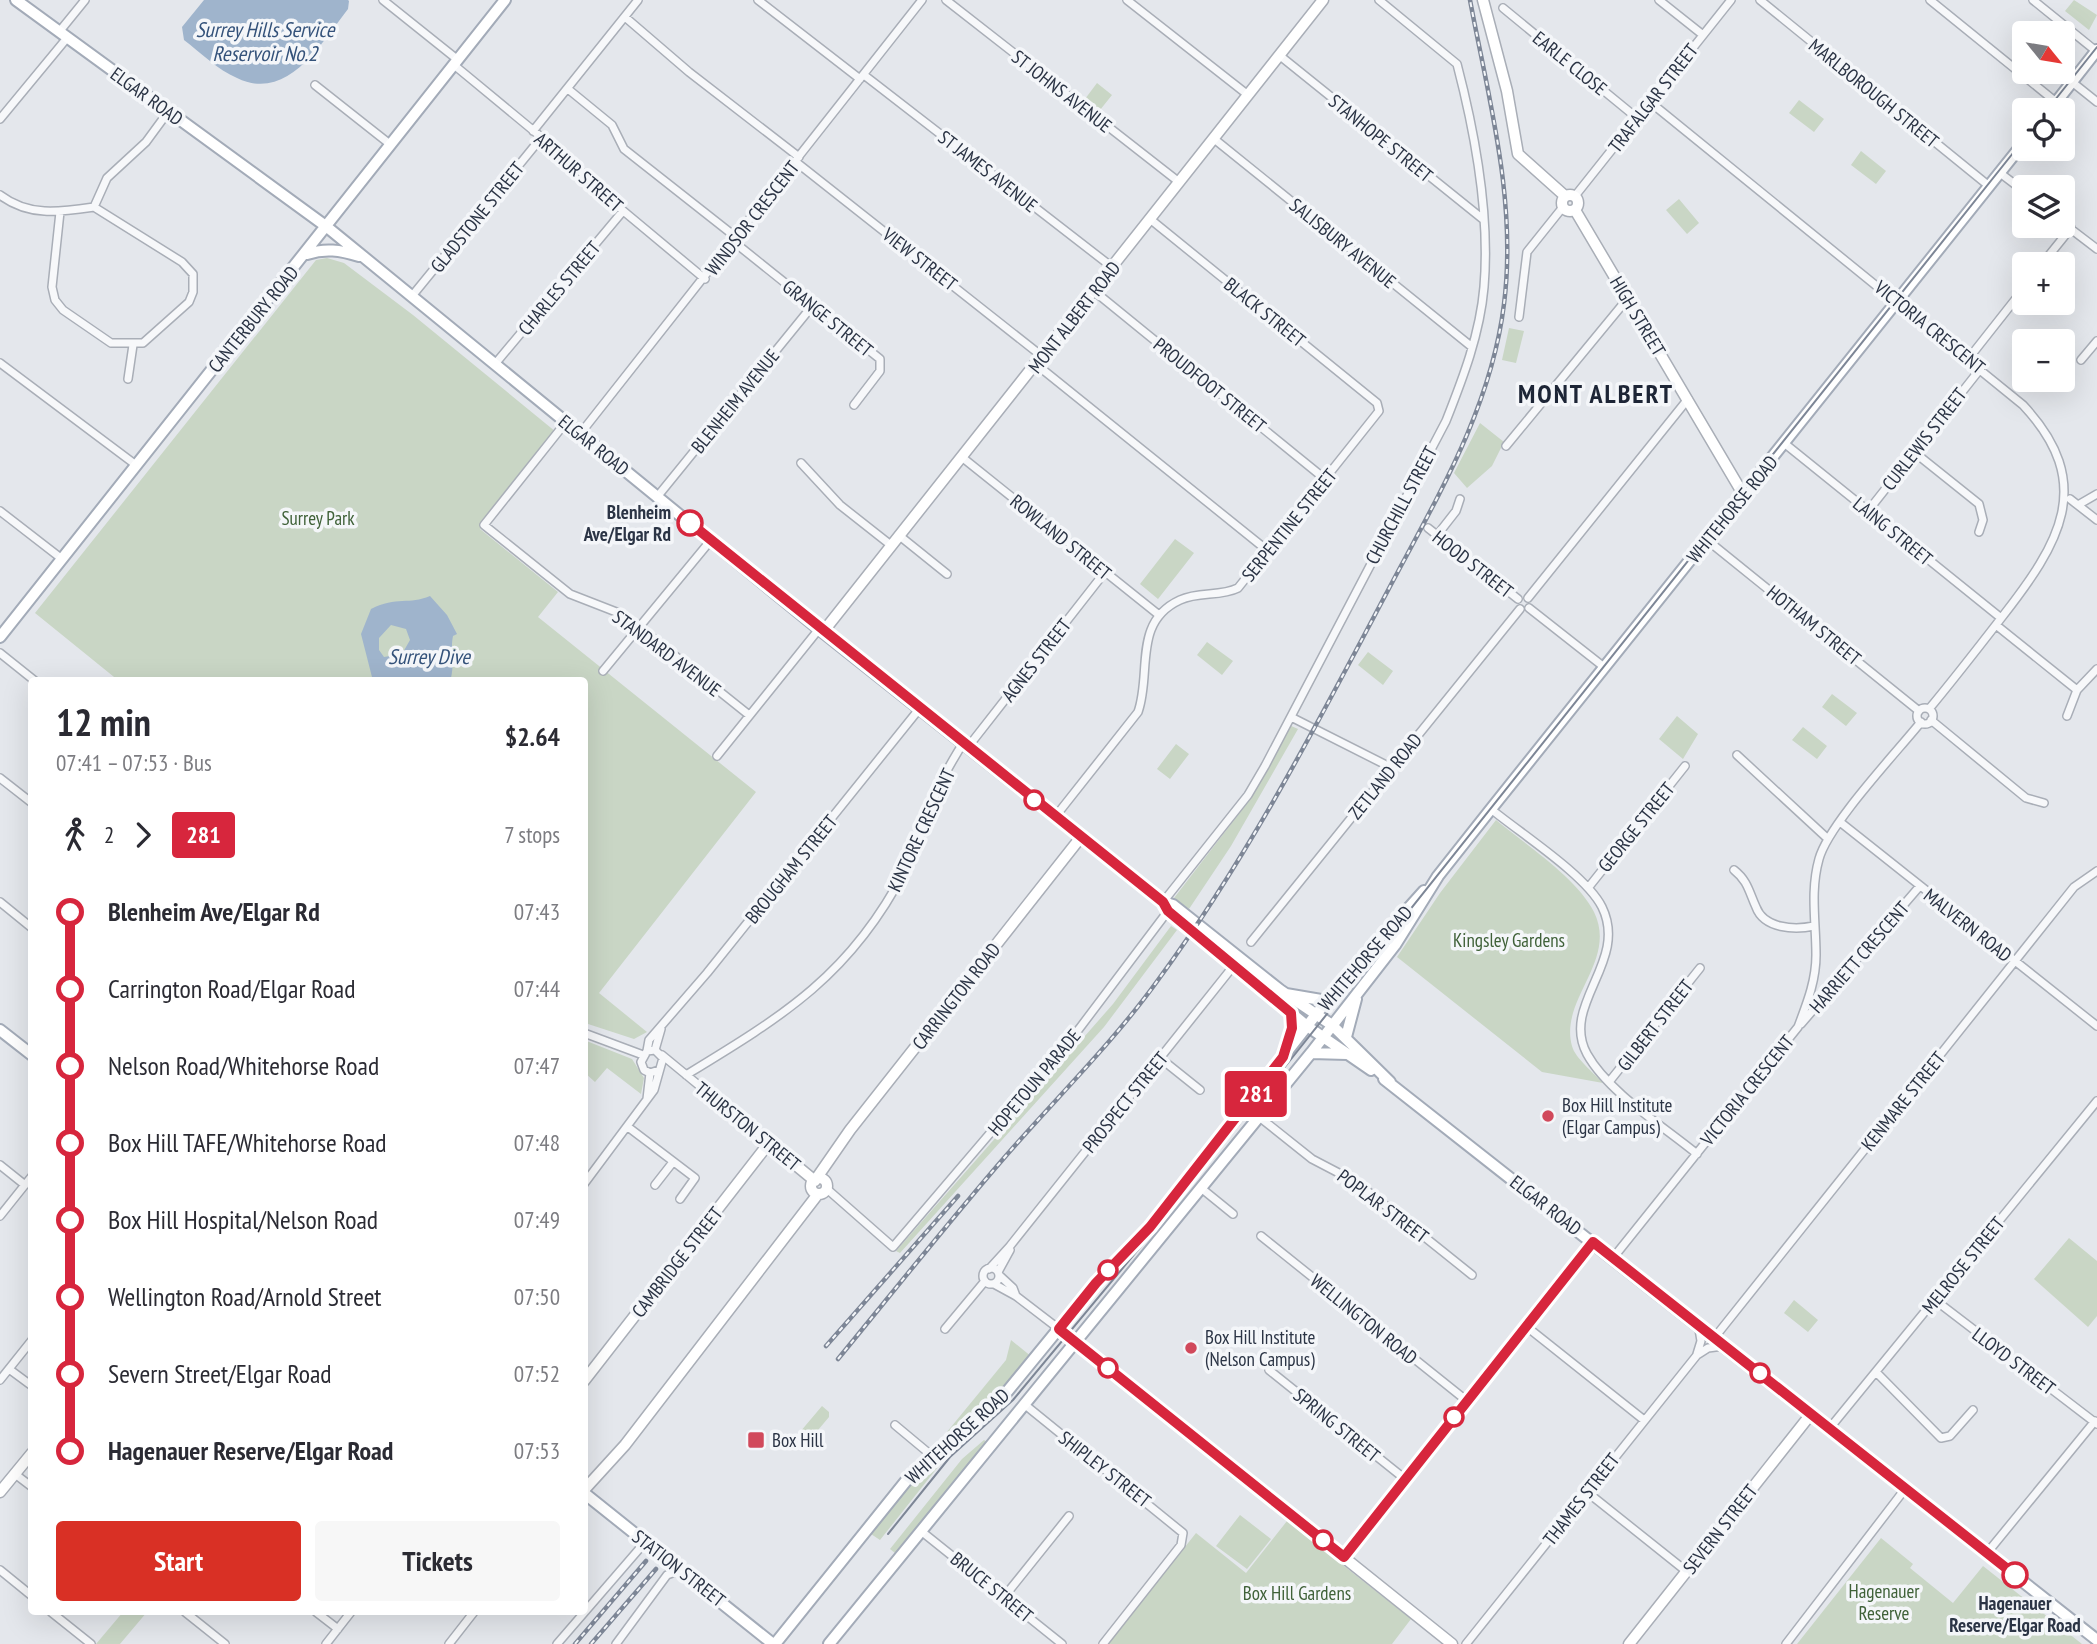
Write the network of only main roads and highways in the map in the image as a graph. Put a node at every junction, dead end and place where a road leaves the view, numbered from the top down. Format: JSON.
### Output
{"nodes":[{"id":1,"x":16,"y":0,"type":"edge"},
{"id":2,"x":505,"y":0,"type":"edge"},
{"id":3,"x":2097,"y":50,"type":"edge"},
{"id":4,"x":2059,"y":98,"type":"edge"},
{"id":5,"x":2012,"y":158,"type":"edge"},
{"id":6,"x":327,"y":227,"type":"junction"},
{"id":7,"x":306,"y":254,"type":"junction"},
{"id":8,"x":365,"y":258,"type":"junction"},
{"id":9,"x":0,"y":637,"type":"edge"},
{"id":10,"x":1438,"y":876,"type":"junction"},
{"id":11,"x":1236,"y":961,"type":"junction"},
{"id":12,"x":1360,"y":990,"type":"junction"},
{"id":13,"x":1286,"y":994,"type":"junction"},
{"id":14,"x":1326,"y":1001,"type":"junction"},
{"id":15,"x":1291,"y":1013,"type":"junction"},
{"id":16,"x":1315,"y":1015,"type":"junction"},
{"id":17,"x":1332,"y":1025,"type":"junction"},
{"id":18,"x":1307,"y":1026,"type":"junction"},
{"id":19,"x":0,"y":1030,"type":"edge"},
{"id":20,"x":1323,"y":1037,"type":"junction"},
{"id":21,"x":1346,"y":1037,"type":"junction"},
{"id":22,"x":28,"y":1052,"type":"edge"},
{"id":23,"x":1311,"y":1053,"type":"junction"},
{"id":24,"x":1347,"y":1054,"type":"junction"},
{"id":25,"x":1283,"y":1057,"type":"junction"},
{"id":26,"x":1390,"y":1082,"type":"junction"},
{"id":27,"x":588,"y":1495,"type":"edge"},
{"id":28,"x":2097,"y":1640,"type":"edge"},
{"id":29,"x":774,"y":1644,"type":"edge"},
{"id":30,"x":829,"y":1644,"type":"edge"}],
"edges":[{"from":1,"to":6,"type":"main road","name":"ELGAR ROAD"},
{"from":2,"to":6,"type":"main road","name":"CANTERBURY ROAD"},
{"from":3,"to":4,"type":"main road"},
{"from":5,"to":10,"type":"main road","name":"WHITEHORSE ROAD"},
{"from":6,"to":7,"type":"main road","name":"CANTERBURY ROAD"},
{"from":6,"to":8,"type":"main road","name":"ELGAR ROAD"},
{"from":7,"to":8,"type":"main road"},
{"from":7,"to":9,"type":"main road","name":"CANTERBURY ROAD"},
{"from":8,"to":11,"type":"main road","name":"ELGAR ROAD"},
{"from":10,"to":12,"type":"main road","name":"WHITEHORSE ROAD"},
{"from":10,"to":14,"type":"main road","name":"WHITEHORSE ROAD"},
{"from":11,"to":13,"type":"main road","name":"ELGAR ROAD"},
{"from":11,"to":15,"type":"main road","name":"ELGAR ROAD"},
{"from":12,"to":17,"type":"main road","name":"WHITEHORSE ROAD"},
{"from":12,"to":21,"type":"main road"},
{"from":13,"to":14,"type":"main road"},
{"from":13,"to":16,"type":"main road","name":"ELGAR ROAD"},
{"from":14,"to":16,"type":"main road","name":"WHITEHORSE ROAD"},
{"from":15,"to":18,"type":"main road","name":"ELGAR ROAD"},
{"from":15,"to":25,"type":"main road"},
{"from":16,"to":17,"type":"main road","name":"ELGAR ROAD"},
{"from":16,"to":18,"type":"main road","name":"WHITEHORSE ROAD"},
{"from":17,"to":20,"type":"main road","name":"WHITEHORSE ROAD"},
{"from":17,"to":21,"type":"main road","name":"ELGAR ROAD"},
{"from":18,"to":20,"type":"main road","name":"ELGAR ROAD"},
{"from":18,"to":25,"type":"main road","name":"WHITEHORSE ROAD"},
{"from":19,"to":22,"type":"main road"},
{"from":20,"to":23,"type":"main road","name":"WHITEHORSE ROAD"},
{"from":20,"to":24,"type":"main road","name":"ELGAR ROAD"},
{"from":21,"to":26,"type":"main road","name":"ELGAR ROAD"},
{"from":23,"to":24,"type":"main road"},
{"from":23,"to":30,"type":"main road","name":"WHITEHORSE ROAD"},
{"from":24,"to":26,"type":"main road","name":"ELGAR ROAD"},
{"from":25,"to":29,"type":"main road","name":"WHITEHORSE ROAD"},
{"from":26,"to":28,"type":"main road","name":"ELGAR ROAD"},
{"from":27,"to":29,"type":"main road","name":"STATION STREET"}]}
